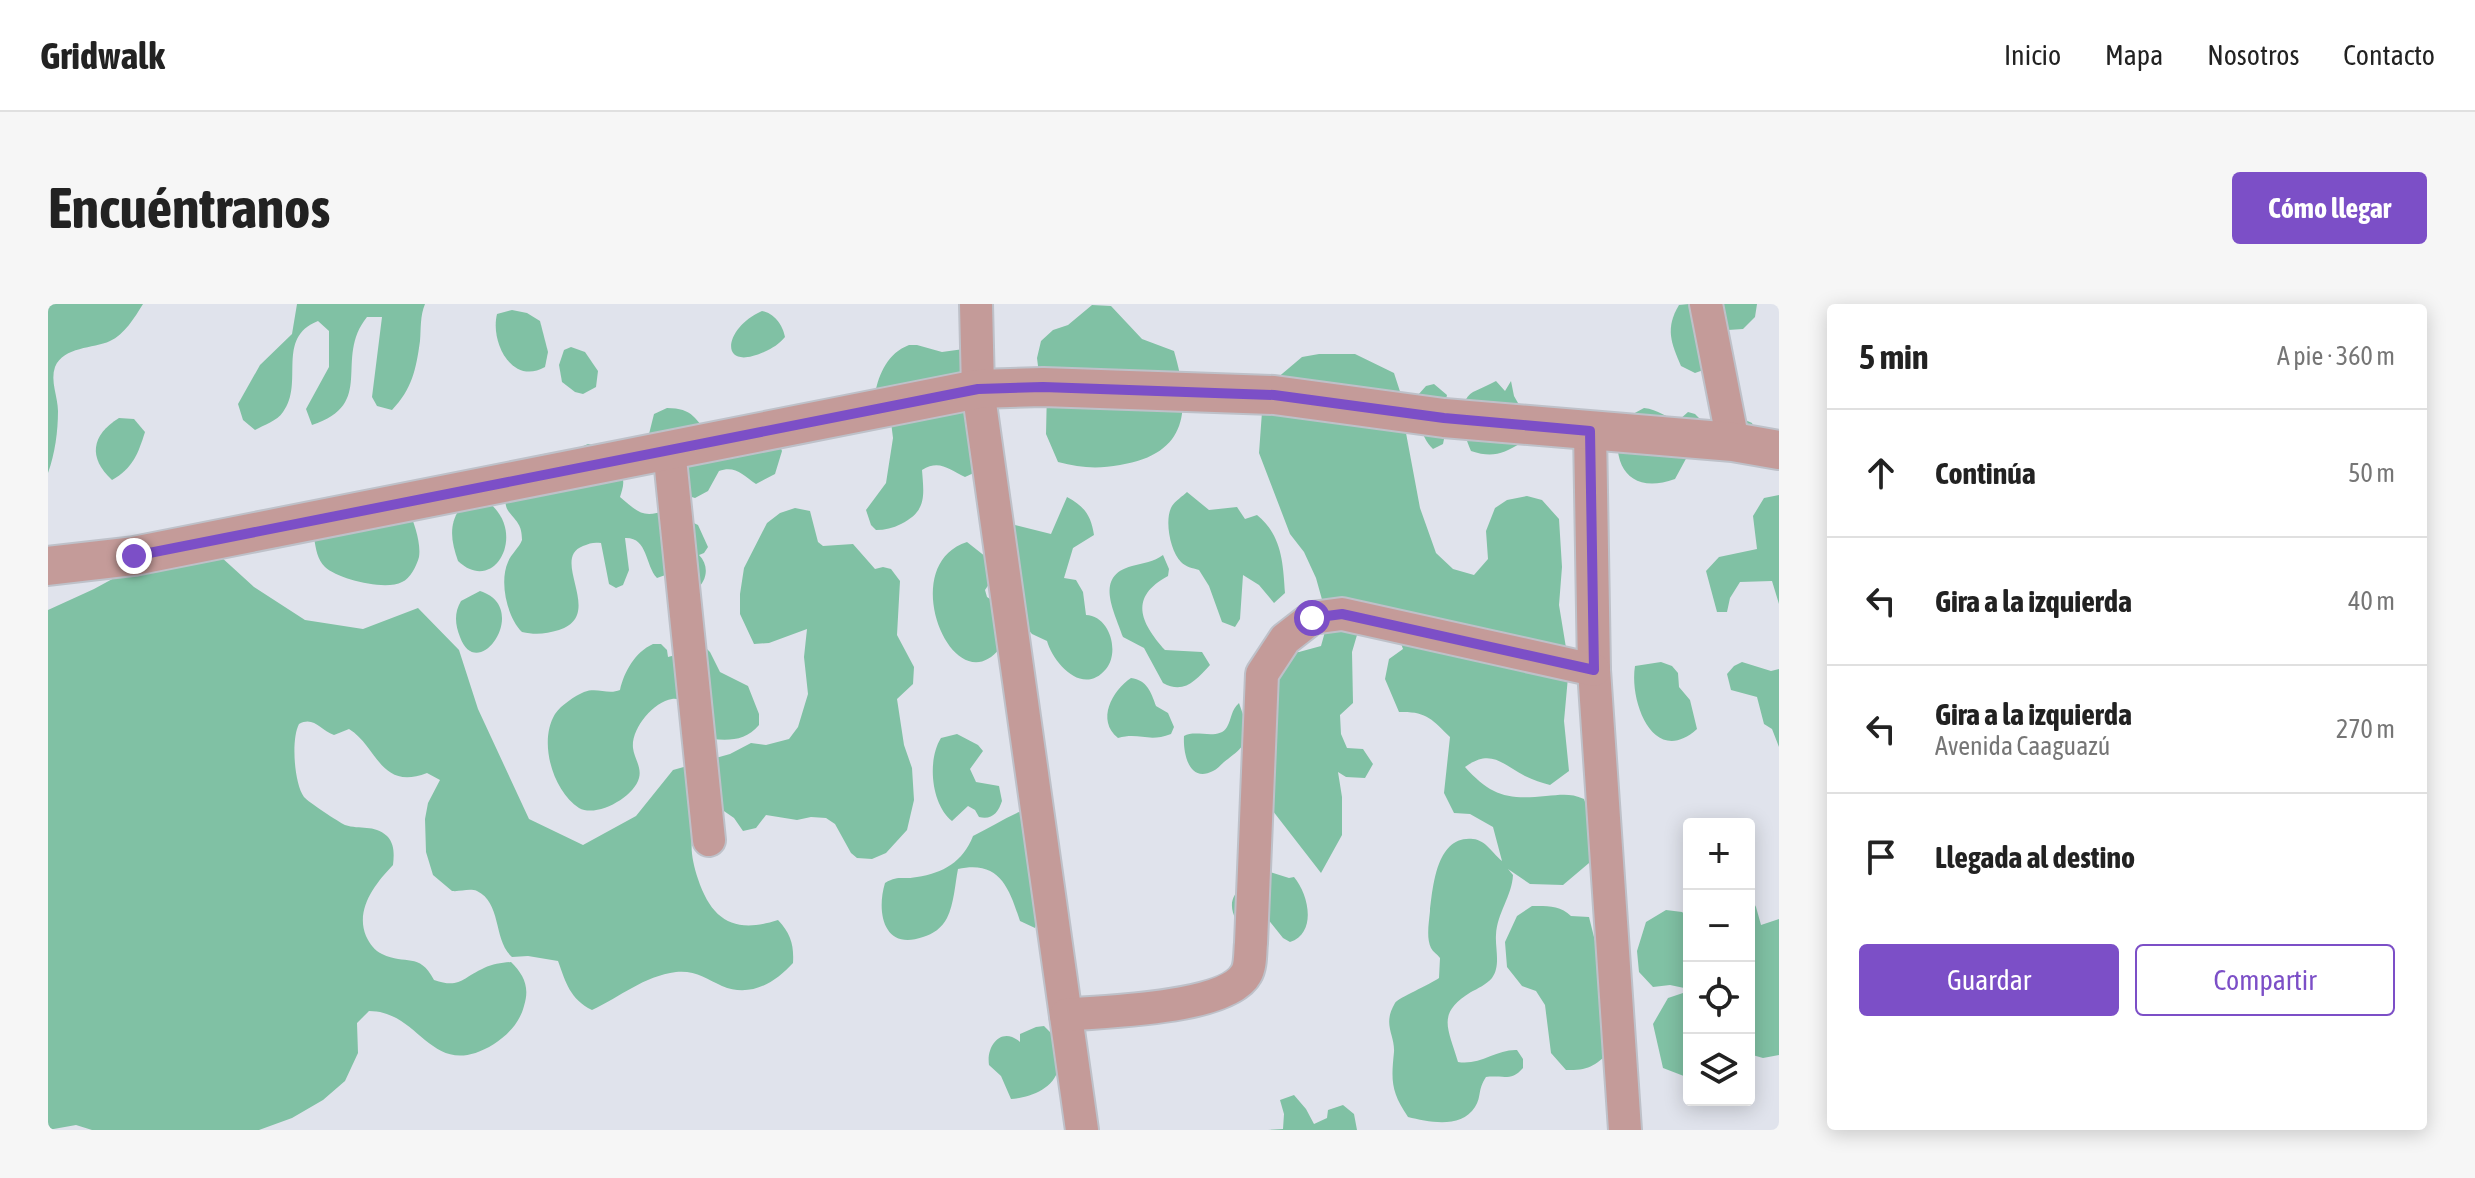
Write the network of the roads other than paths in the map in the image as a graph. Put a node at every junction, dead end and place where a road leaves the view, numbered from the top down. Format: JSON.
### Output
{"nodes":[{"id":1,"x":976,"y":304,"type":"edge"},
{"id":2,"x":1706,"y":304,"type":"edge"},
{"id":3,"x":978,"y":389,"type":"junction"},
{"id":4,"x":1590,"y":431,"type":"junction"},
{"id":5,"x":1733,"y":442,"type":"junction"},
{"id":6,"x":669,"y":449,"type":"junction"},
{"id":7,"x":1779,"y":450,"type":"edge"},
{"id":8,"x":48,"y":566,"type":"edge"},
{"id":9,"x":1594,"y":670,"type":"junction"},
{"id":10,"x":709,"y":840,"type":"dead end"},
{"id":11,"x":1066,"y":1015,"type":"junction"},
{"id":12,"x":1082,"y":1130,"type":"edge"},
{"id":13,"x":1625,"y":1130,"type":"edge"}],
"edges":[{"from":1,"to":3,"type":"street"},
{"from":2,"to":5,"type":"street"},
{"from":3,"to":4,"type":"street"},
{"from":3,"to":6,"type":"street"},
{"from":3,"to":11,"type":"street"},
{"from":4,"to":5,"type":"street"},
{"from":4,"to":9,"type":"street"},
{"from":5,"to":7,"type":"street"},
{"from":6,"to":8,"type":"street"},
{"from":6,"to":10,"type":"street"},
{"from":9,"to":11,"type":"street"},
{"from":9,"to":13,"type":"street"},
{"from":11,"to":12,"type":"street"}]}
